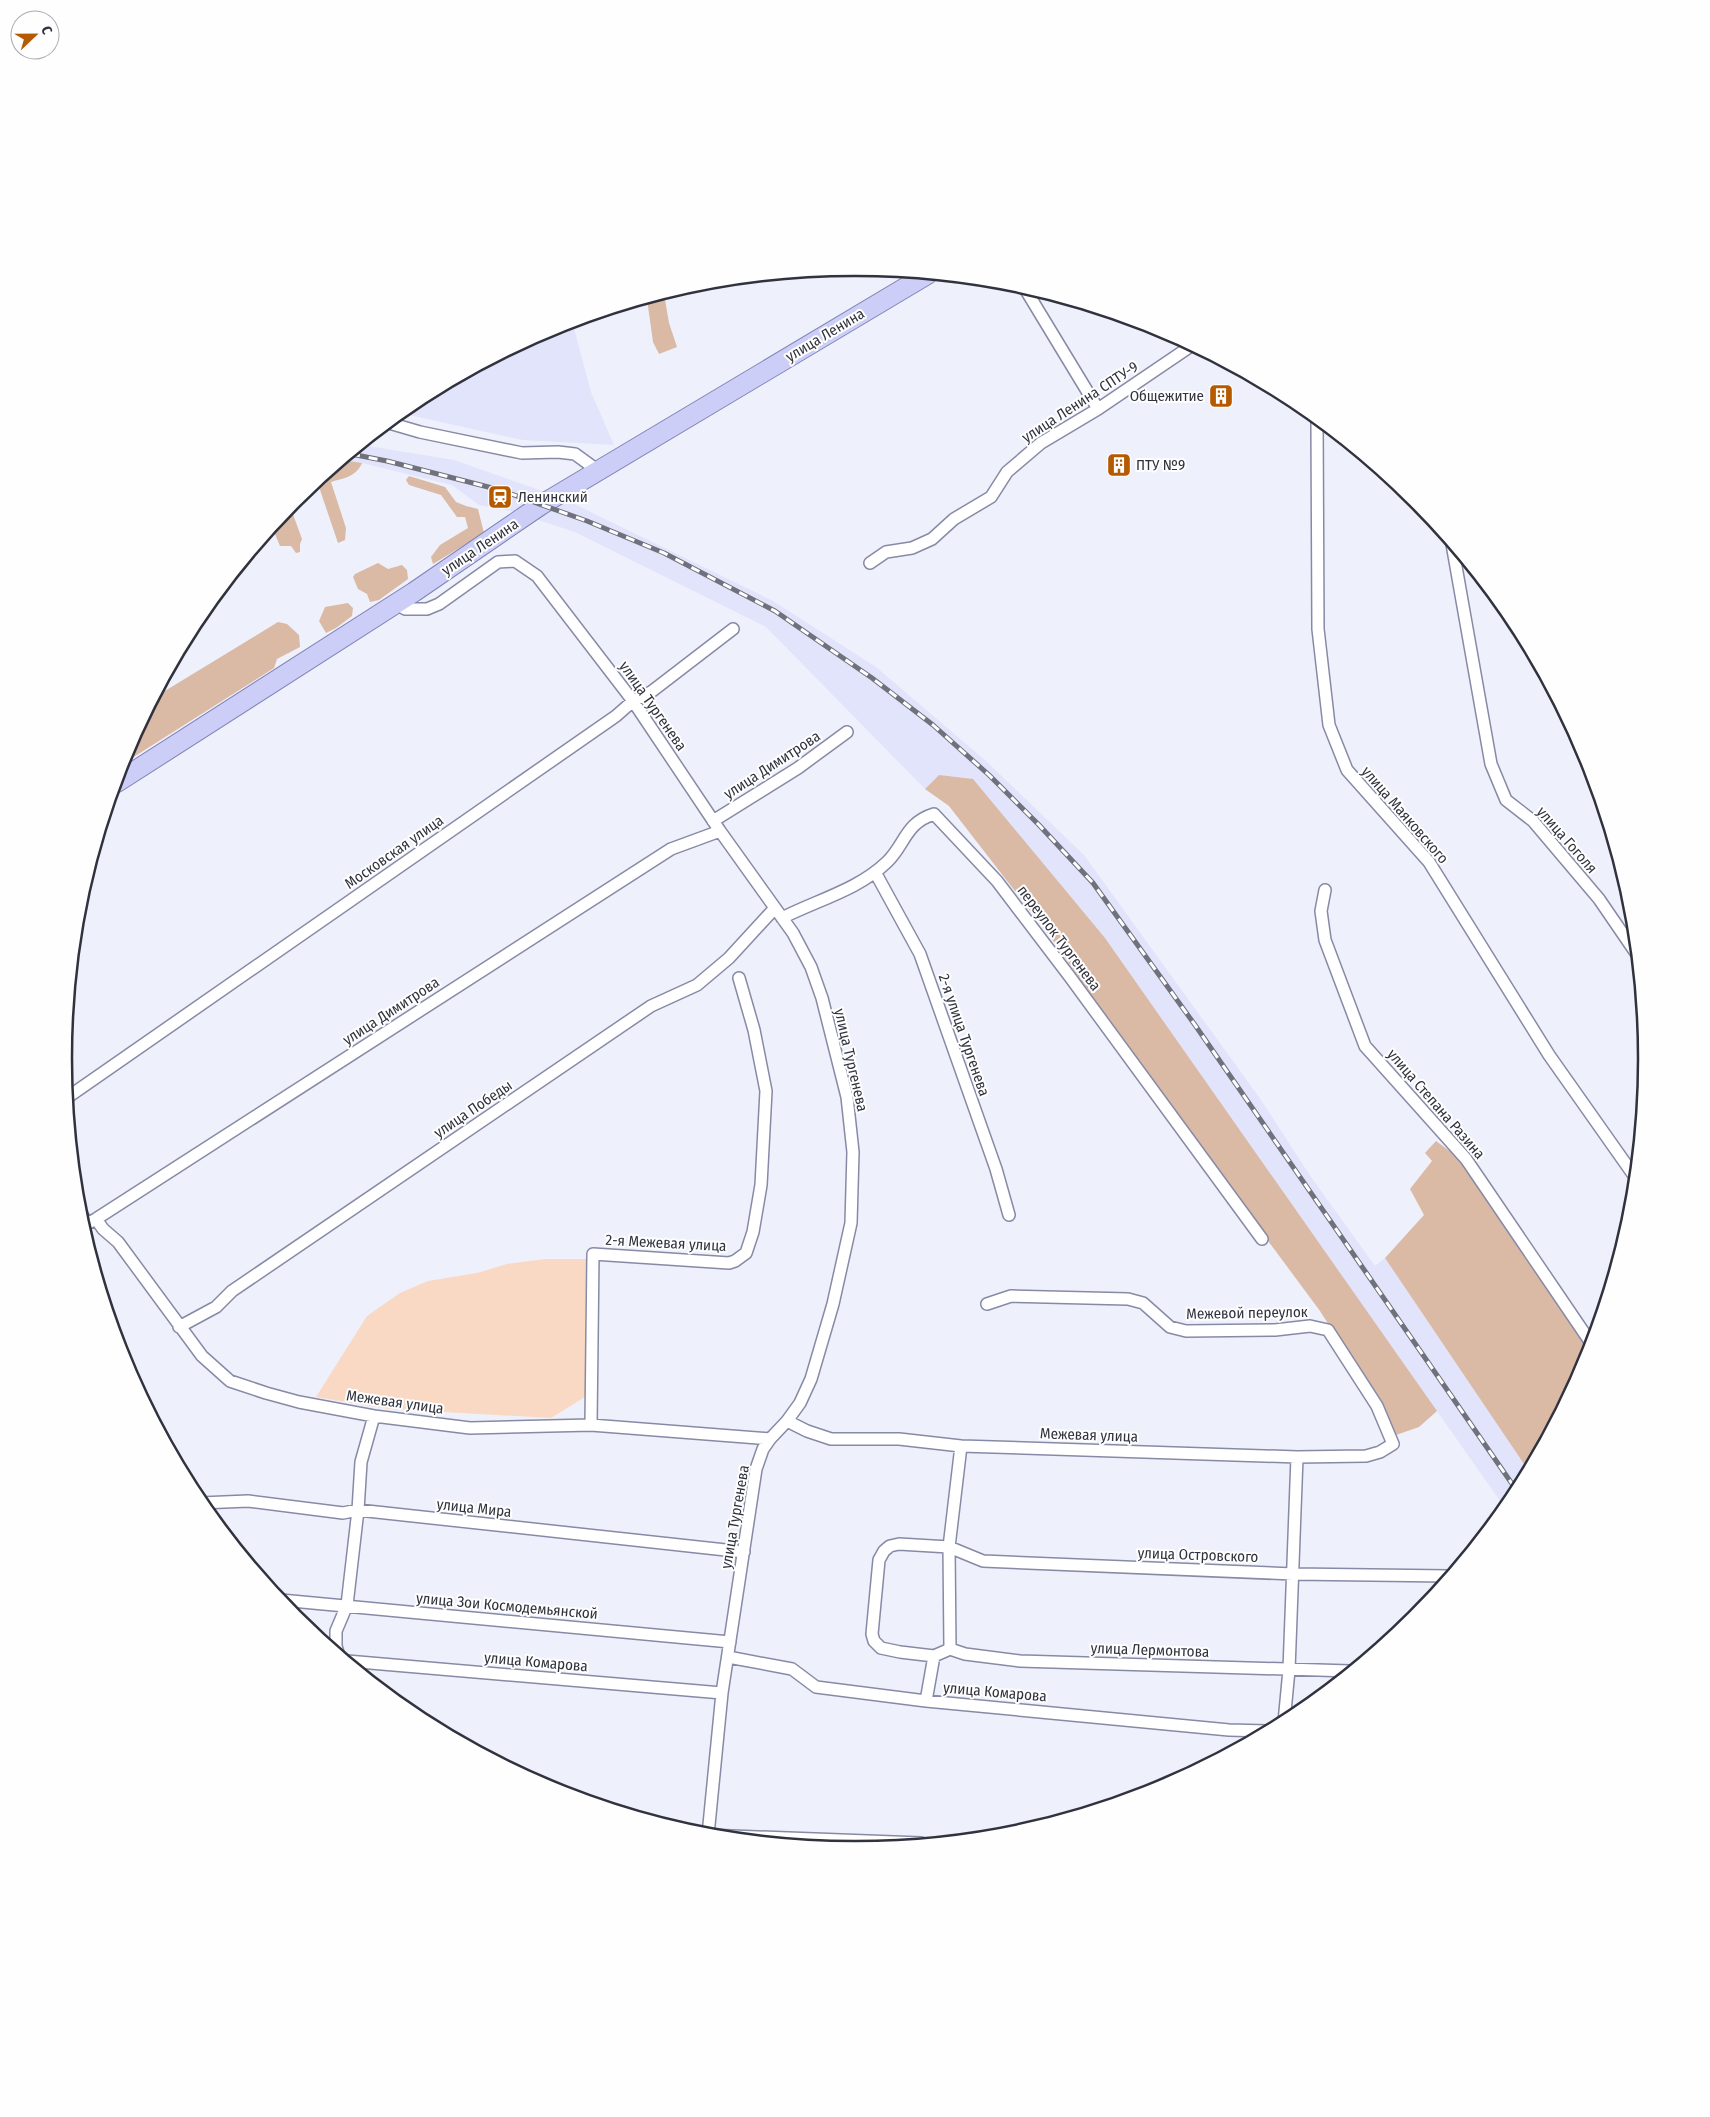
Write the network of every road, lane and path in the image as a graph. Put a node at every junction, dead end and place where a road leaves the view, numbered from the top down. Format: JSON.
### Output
{"nodes":[{"id":1,"x":919,"y":279,"type":"edge"},
{"id":2,"x":1030,"y":296,"type":"edge"},
{"id":3,"x":1185,"y":350,"type":"edge"},
{"id":4,"x":1098,"y":409,"type":"junction"},
{"id":5,"x":397,"y":425,"type":"edge"},
{"id":6,"x":1317,"y":428,"type":"edge"},
{"id":7,"x":597,"y":470,"type":"junction"},
{"id":8,"x":1454,"y":556,"type":"edge"},
{"id":9,"x":870,"y":563,"type":"dead end"},
{"id":10,"x":396,"y":604,"type":"junction"},
{"id":11,"x":733,"y":628,"type":"dead end"},
{"id":12,"x":633,"y":701,"type":"junction"},
{"id":13,"x":847,"y":732,"type":"dead end"},
{"id":14,"x":125,"y":777,"type":"edge"},
{"id":15,"x":713,"y":821,"type":"junction"},
{"id":16,"x":720,"y":831,"type":"junction"},
{"id":17,"x":875,"y":872,"type":"junction"},
{"id":18,"x":1325,"y":890,"type":"dead end"},
{"id":19,"x":775,"y":908,"type":"junction"},
{"id":20,"x":782,"y":918,"type":"junction"},
{"id":21,"x":1628,"y":942,"type":"edge"},
{"id":22,"x":739,"y":978,"type":"dead end"},
{"id":23,"x":73,"y":1093,"type":"edge"},
{"id":24,"x":1629,"y":1170,"type":"edge"},
{"id":25,"x":1009,"y":1215,"type":"dead end"},
{"id":26,"x":90,"y":1222,"type":"edge"},
{"id":27,"x":91,"y":1224,"type":"edge"},
{"id":28,"x":1262,"y":1239,"type":"dead end"},
{"id":29,"x":987,"y":1304,"type":"dead end"},
{"id":30,"x":179,"y":1327,"type":"junction"},
{"id":31,"x":1587,"y":1335,"type":"edge"},
{"id":32,"x":374,"y":1416,"type":"junction"},
{"id":33,"x":787,"y":1421,"type":"junction"},
{"id":34,"x":592,"y":1425,"type":"junction"},
{"id":35,"x":770,"y":1439,"type":"junction"},
{"id":36,"x":1392,"y":1444,"type":"joint"},
{"id":37,"x":961,"y":1446,"type":"junction"},
{"id":38,"x":1297,"y":1457,"type":"junction"},
{"id":39,"x":211,"y":1503,"type":"edge"},
{"id":40,"x":358,"y":1510,"type":"junction"},
{"id":41,"x":949,"y":1547,"type":"junction"},
{"id":42,"x":744,"y":1552,"type":"junction"},
{"id":43,"x":1293,"y":1574,"type":"junction"},
{"id":44,"x":1441,"y":1576,"type":"edge"},
{"id":45,"x":292,"y":1601,"type":"edge"},
{"id":46,"x":347,"y":1605,"type":"junction"},
{"id":47,"x":730,"y":1642,"type":"junction"},
{"id":48,"x":336,"y":1644,"type":"edge"},
{"id":49,"x":950,"y":1649,"type":"junction"},
{"id":50,"x":934,"y":1656,"type":"junction"},
{"id":51,"x":728,"y":1657,"type":"junction"},
{"id":52,"x":358,"y":1662,"type":"edge"},
{"id":53,"x":1290,"y":1670,"type":"junction"},
{"id":54,"x":1341,"y":1671,"type":"edge"},
{"id":55,"x":722,"y":1693,"type":"junction"},
{"id":56,"x":926,"y":1701,"type":"junction"},
{"id":57,"x":1285,"y":1712,"type":"edge"},
{"id":58,"x":1255,"y":1730,"type":"edge"},
{"id":59,"x":709,"y":1827,"type":"edge"},
{"id":60,"x":797,"y":1838,"type":"edge"},
{"id":61,"x":861,"y":1841,"type":"edge"}],
"edges":[{"from":1,"to":7,"type":"main road","name":"улица Ленина"},
{"from":2,"to":4,"type":"street"},
{"from":3,"to":4,"type":"street","name":"улица Ленина СПТУ-9"},
{"from":4,"to":9,"type":"street","name":"улица Ленина СПТУ-9"},
{"from":5,"to":7,"type":"street"},
{"from":6,"to":24,"type":"street","name":"улица Маяковского"},
{"from":7,"to":10,"type":"main road","name":"улица Ленина"},
{"from":8,"to":21,"type":"street","name":"улица Гоголя"},
{"from":10,"to":12,"type":"street","name":"улица Тургенева"},
{"from":10,"to":14,"type":"main road","name":"улица Ленина"},
{"from":11,"to":12,"type":"street","name":"Московская улица"},
{"from":12,"to":15,"type":"street","name":"улица Тургенева"},
{"from":12,"to":23,"type":"street","name":"Московская улица"},
{"from":13,"to":15,"type":"street","name":"улица Димитрова"},
{"from":15,"to":16,"type":"street","name":"улица Тургенева"},
{"from":16,"to":19,"type":"street","name":"улица Тургенева"},
{"from":16,"to":26,"type":"street","name":"улица Димитрова"},
{"from":17,"to":20,"type":"street","name":"переулок Тургенева"},
{"from":17,"to":25,"type":"street","name":"2-я улица Тургенева"},
{"from":17,"to":28,"type":"street","name":"переулок Тургенева"},
{"from":18,"to":31,"type":"street","name":"улица Степана Разина"},
{"from":19,"to":20,"type":"street","name":"улица Тургенева"},
{"from":19,"to":30,"type":"street","name":"улица Победы"},
{"from":20,"to":33,"type":"street","name":"улица Тургенева"},
{"from":22,"to":34,"type":"street","name":"2-я Межевая улица"},
{"from":27,"to":30,"type":"street","name":"Межевая улица"},
{"from":29,"to":36,"type":"street","name":"Межевой переулок"},
{"from":30,"to":32,"type":"street","name":"Межевая улица"},
{"from":32,"to":34,"type":"street","name":"Межевая улица"},
{"from":32,"to":40,"type":"street"},
{"from":33,"to":35,"type":"street","name":"улица Тургенева"},
{"from":33,"to":37,"type":"street","name":"Межевая улица"},
{"from":34,"to":35,"type":"street","name":"Межевая улица"},
{"from":35,"to":42,"type":"street","name":"улица Тургенева"},
{"from":36,"to":38,"type":"street","name":"Межевая улица"},
{"from":37,"to":38,"type":"street","name":"Межевая улица"},
{"from":37,"to":41,"type":"street"},
{"from":38,"to":43,"type":"street"},
{"from":39,"to":40,"type":"street","name":"улица Мира"},
{"from":40,"to":42,"type":"street","name":"улица Мира"},
{"from":40,"to":46,"type":"street"},
{"from":41,"to":43,"type":"street","name":"улица Островского"},
{"from":41,"to":49,"type":"street"},
{"from":41,"to":50,"type":"street","name":"улица Островского"},
{"from":42,"to":47,"type":"street","name":"улица Тургенева"},
{"from":43,"to":44,"type":"street","name":"улица Островского"},
{"from":43,"to":53,"type":"street"},
{"from":45,"to":46,"type":"street","name":"улица Зои Космодемьянской"},
{"from":46,"to":47,"type":"street","name":"улица Зои Космодемьянской"},
{"from":46,"to":48,"type":"street"},
{"from":47,"to":51,"type":"street","name":"улица Тургенева"},
{"from":49,"to":50,"type":"street"},
{"from":49,"to":53,"type":"street","name":"улица Лермонтова"},
{"from":50,"to":56,"type":"street"},
{"from":51,"to":55,"type":"street","name":"улица Тургенева"},
{"from":51,"to":56,"type":"street","name":"улица Комарова"},
{"from":52,"to":55,"type":"street","name":"улица Комарова"},
{"from":53,"to":54,"type":"street","name":"улица Лермонтова"},
{"from":53,"to":57,"type":"street"},
{"from":55,"to":59,"type":"street","name":"улица Тургенева"},
{"from":56,"to":58,"type":"street","name":"улица Комарова"},
{"from":60,"to":61,"type":"street"}]}
